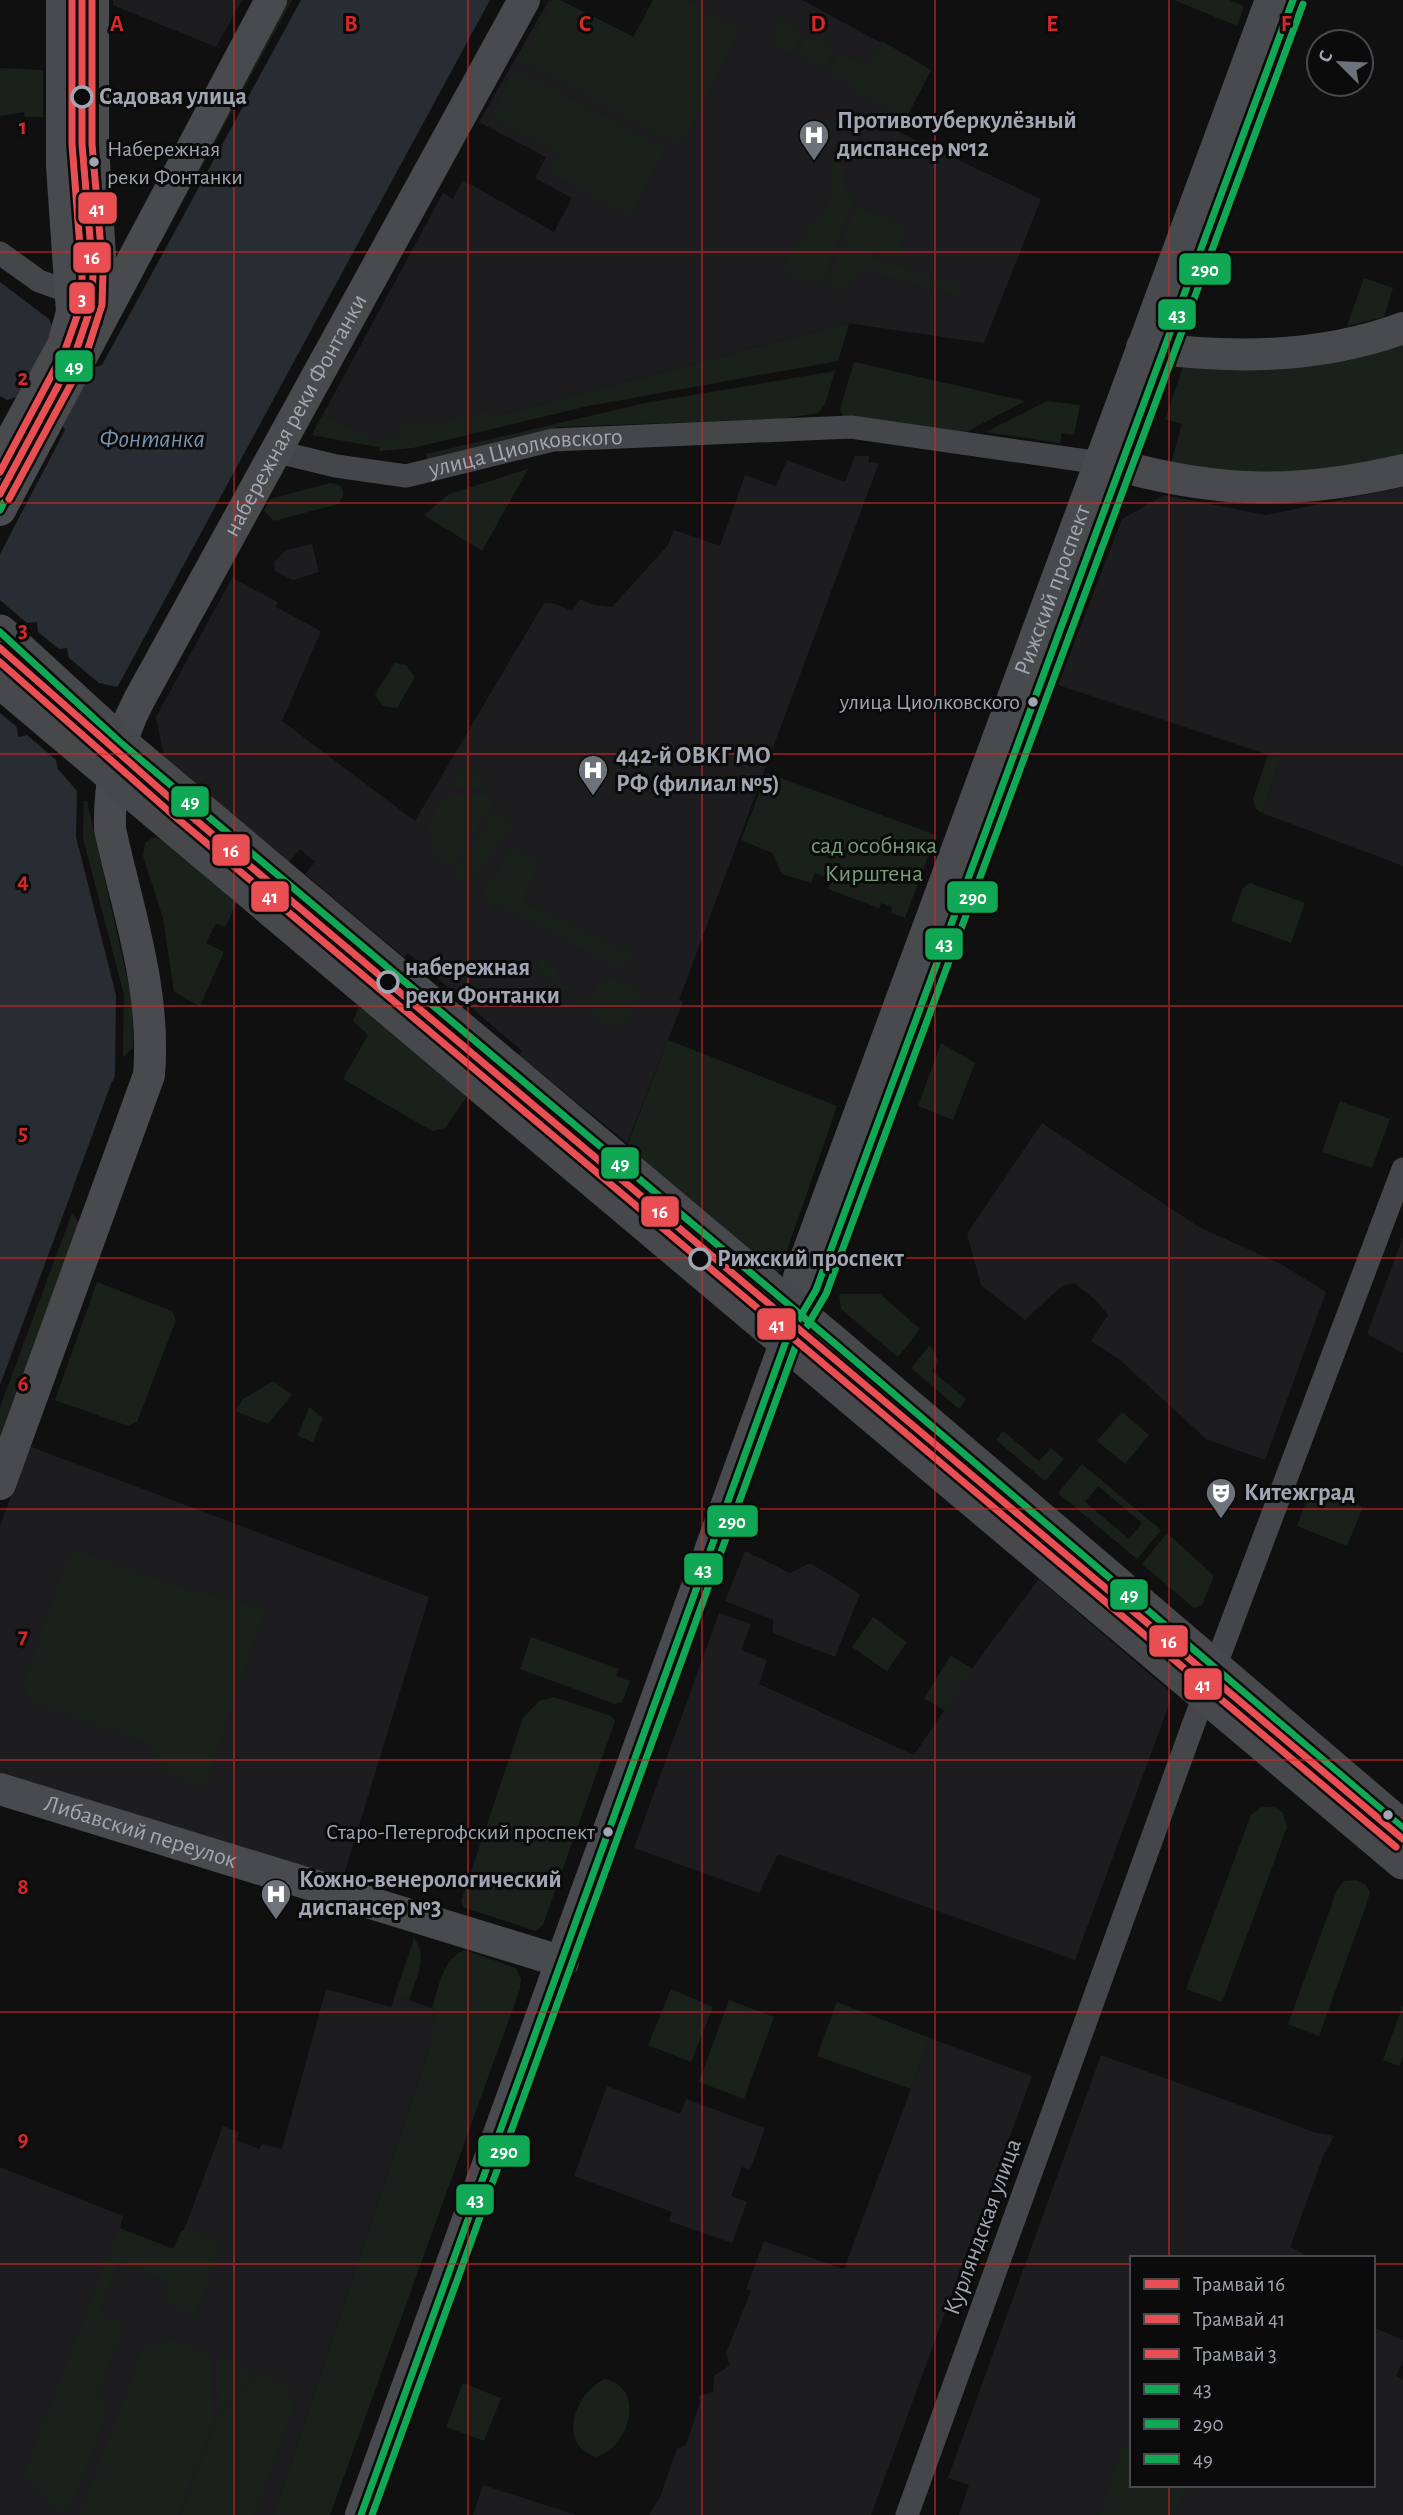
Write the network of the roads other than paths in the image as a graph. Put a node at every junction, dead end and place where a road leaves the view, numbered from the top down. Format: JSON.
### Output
{"nodes":[{"id":1,"x":62,"y":0,"type":"edge"},
{"id":2,"x":93,"y":0,"type":"edge"},
{"id":3,"x":271,"y":0,"type":"edge"},
{"id":4,"x":524,"y":0,"type":"edge"},
{"id":5,"x":1271,"y":0,"type":"edge"},
{"id":6,"x":1293,"y":0,"type":"edge"},
{"id":7,"x":0,"y":253,"type":"edge"},
{"id":8,"x":128,"y":264,"type":"junction"},
{"id":9,"x":88,"y":291,"type":"junction"},
{"id":10,"x":97,"y":322,"type":"junction"},
{"id":11,"x":1403,"y":328,"type":"edge"},
{"id":12,"x":1153,"y":348,"type":"junction"},
{"id":13,"x":71,"y":351,"type":"junction"},
{"id":14,"x":12,"y":440,"type":"edge"},
{"id":15,"x":274,"y":451,"type":"junction"},
{"id":16,"x":1110,"y":465,"type":"junction"},
{"id":17,"x":1403,"y":470,"type":"edge"},
{"id":18,"x":0,"y":510,"type":"edge"},
{"id":19,"x":0,"y":632,"type":"edge"},
{"id":20,"x":0,"y":681,"type":"edge"},
{"id":21,"x":112,"y":734,"type":"junction"},
{"id":22,"x":101,"y":769,"type":"junction"},
{"id":23,"x":1403,"y":1169,"type":"edge"},
{"id":24,"x":793,"y":1322,"type":"junction"},
{"id":25,"x":0,"y":1484,"type":"edge"},
{"id":26,"x":1210,"y":1681,"type":"junction"},
{"id":27,"x":0,"y":1789,"type":"edge"},
{"id":28,"x":1403,"y":1828,"type":"edge"},
{"id":29,"x":1403,"y":1862,"type":"edge"},
{"id":30,"x":563,"y":1962,"type":"junction"},
{"id":31,"x":361,"y":2515,"type":"edge"},
{"id":32,"x":907,"y":2515,"type":"edge"}],
"edges":[{"from":1,"to":9,"type":"street"},
{"from":2,"to":9,"type":"street"},
{"from":3,"to":8,"type":"street"},
{"from":4,"to":15,"type":"street","name":"набережная реки Фонтанки"},
{"from":5,"to":12,"type":"street","name":"Рижский проспект"},
{"from":6,"to":12,"type":"street","name":"Рижский проспект"},
{"from":7,"to":9,"type":"street"},
{"from":8,"to":9,"type":"street"},
{"from":8,"to":10,"type":"street"},
{"from":9,"to":10,"type":"street"},
{"from":9,"to":13,"type":"street"},
{"from":10,"to":13,"type":"street"},
{"from":11,"to":12,"type":"street"},
{"from":12,"to":16,"type":"street","name":"Рижский проспект"},
{"from":13,"to":14,"type":"street"},
{"from":14,"to":18,"type":"street"},
{"from":15,"to":16,"type":"street","name":"улица Циолковского"},
{"from":15,"to":21,"type":"street","name":"набережная реки Фонтанки"},
{"from":16,"to":17,"type":"street","name":"улица Циолковского"},
{"from":16,"to":24,"type":"street","name":"Рижский проспект"},
{"from":19,"to":21,"type":"main road"},
{"from":20,"to":22,"type":"main road"},
{"from":21,"to":22,"type":"street","name":"набережная реки Фонтанки"},
{"from":21,"to":24,"type":"main road"},
{"from":22,"to":24,"type":"main road"},
{"from":22,"to":25,"type":"street","name":"набережная реки Фонтанки"},
{"from":23,"to":26,"type":"street","name":"Курляндская улица"},
{"from":24,"to":26,"type":"main road"},
{"from":24,"to":30,"type":"street","name":"Рижский проспект"},
{"from":26,"to":28,"type":"main road"},
{"from":26,"to":29,"type":"main road"},
{"from":26,"to":32,"type":"street","name":"Курляндская улица"},
{"from":27,"to":30,"type":"street","name":"Либавский переулок"},
{"from":30,"to":31,"type":"street","name":"Рижский проспект"}]}
